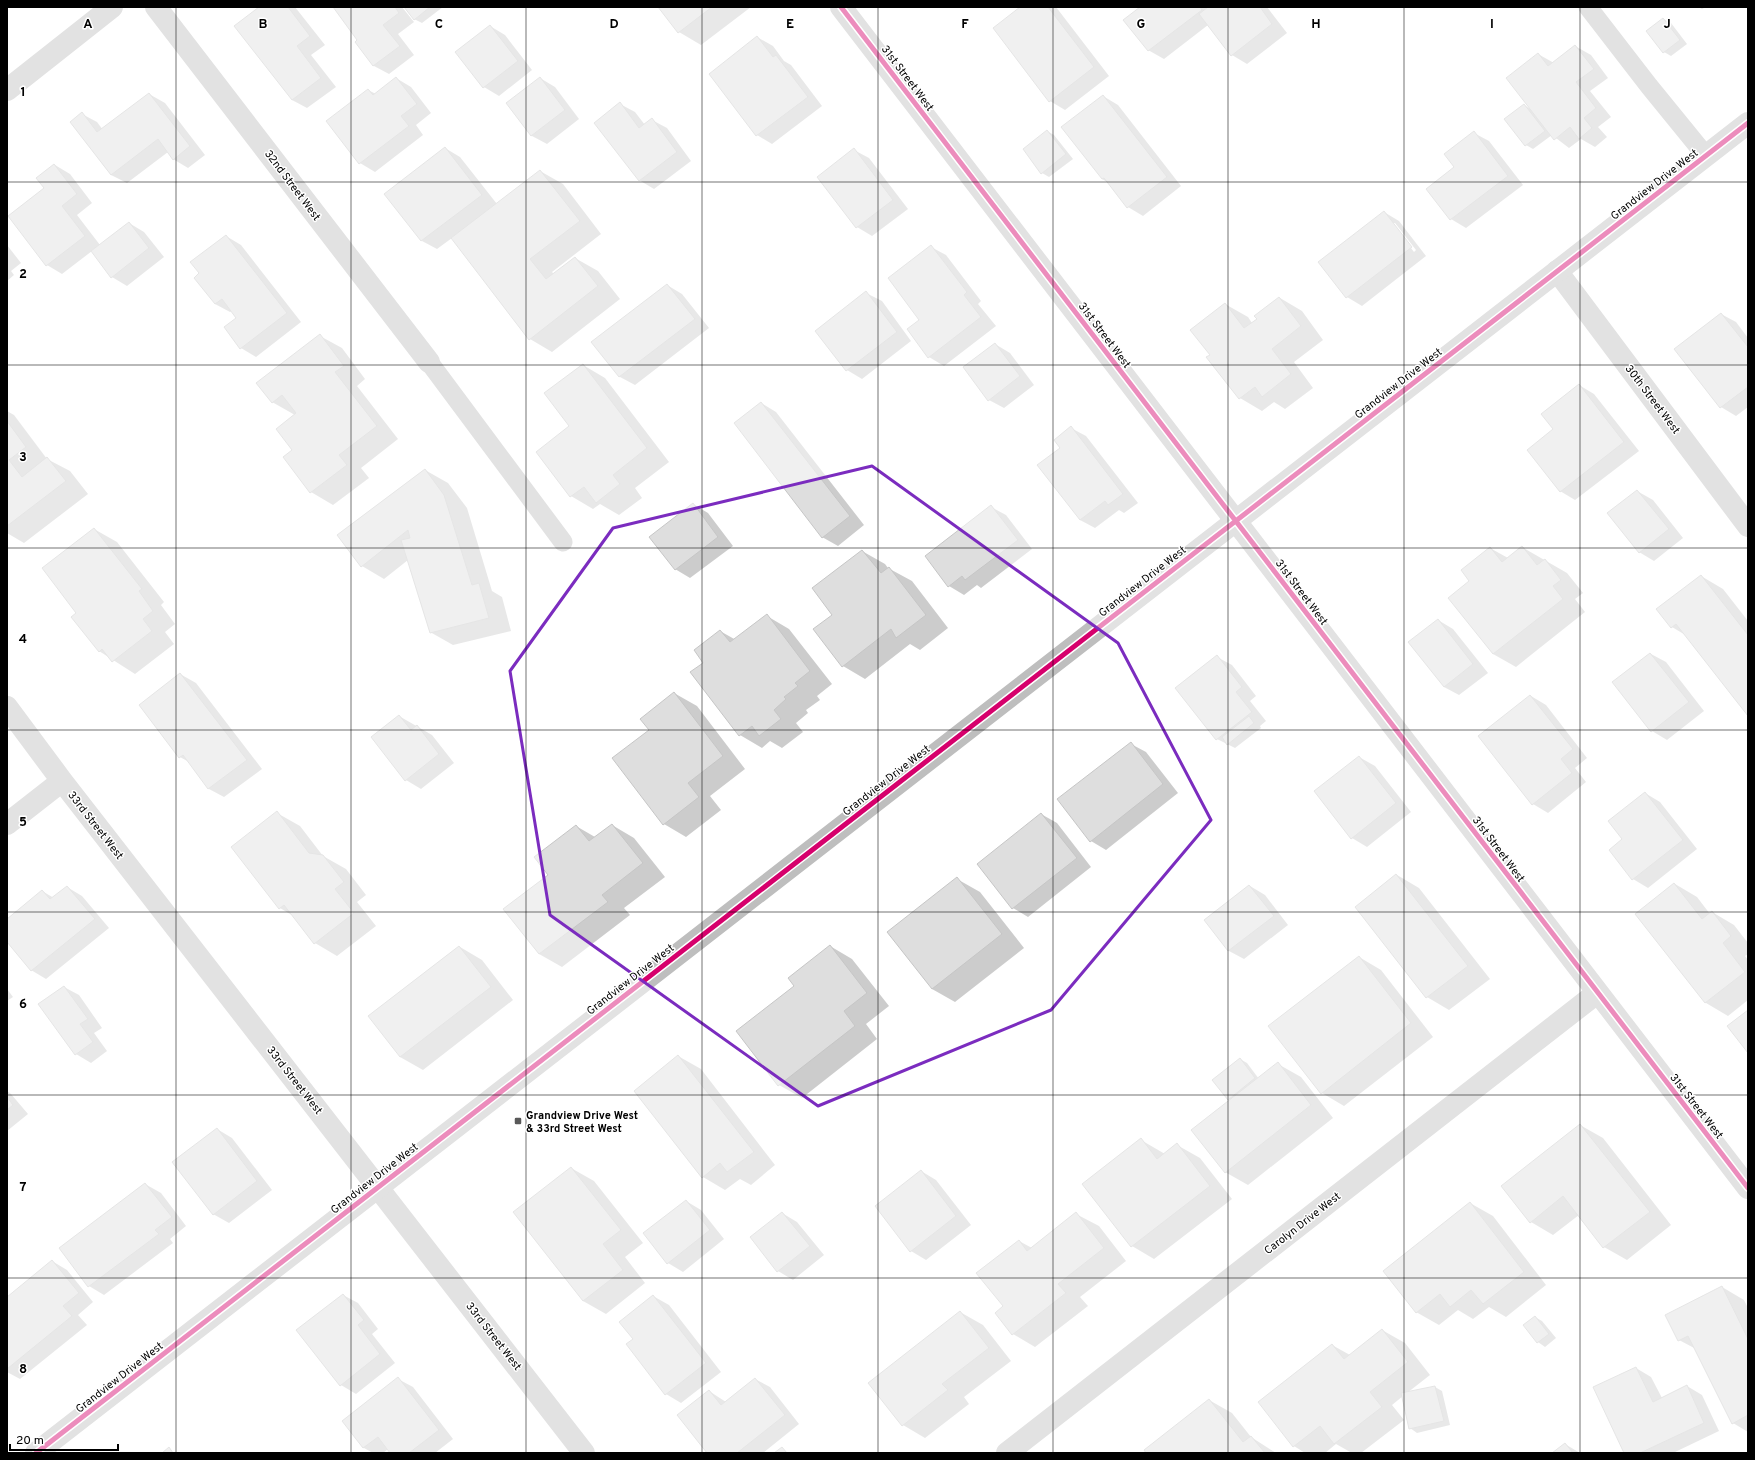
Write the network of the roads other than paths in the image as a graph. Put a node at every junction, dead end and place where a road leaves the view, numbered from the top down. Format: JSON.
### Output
{"nodes":[{"id":1,"x":112,"y":7,"type":"edge"},
{"id":2,"x":156,"y":7,"type":"edge"},
{"id":3,"x":841,"y":7,"type":"edge"},
{"id":4,"x":1588,"y":7,"type":"edge"},
{"id":5,"x":7,"y":90,"type":"edge"},
{"id":6,"x":1748,"y":123,"type":"edge"},
{"id":7,"x":1706,"y":156,"type":"junction"},
{"id":8,"x":1557,"y":272,"type":"junction"},
{"id":9,"x":429,"y":362,"type":"joint"},
{"id":10,"x":1236,"y":521,"type":"junction"},
{"id":11,"x":1748,"y":526,"type":"edge"},
{"id":12,"x":563,"y":542,"type":"dead end"},
{"id":13,"x":7,"y":707,"type":"edge"},
{"id":14,"x":62,"y":781,"type":"junction"},
{"id":15,"x":7,"y":824,"type":"edge"},
{"id":16,"x":1597,"y":993,"type":"junction"},
{"id":17,"x":378,"y":1188,"type":"junction"},
{"id":18,"x":1748,"y":1188,"type":"edge"},
{"id":19,"x":36,"y":1453,"type":"edge"},
{"id":20,"x":584,"y":1453,"type":"edge"},
{"id":21,"x":1007,"y":1453,"type":"edge"}],
"edges":[{"from":1,"to":5,"type":"street"},
{"from":2,"to":9,"type":"street","name":"32nd Street West"},
{"from":3,"to":10,"type":"street","name":"31st Street West"},
{"from":4,"to":7,"type":"lane"},
{"from":6,"to":7,"type":"street","name":"Grandview Drive West"},
{"from":7,"to":8,"type":"street","name":"Grandview Drive West"},
{"from":8,"to":10,"type":"street","name":"Grandview Drive West"},
{"from":8,"to":11,"type":"street","name":"30th Street West"},
{"from":9,"to":12,"type":"lane"},
{"from":10,"to":16,"type":"street","name":"31st Street West"},
{"from":10,"to":17,"type":"street","name":"Grandview Drive West"},
{"from":13,"to":14,"type":"street","name":"33rd Street West"},
{"from":14,"to":15,"type":"street"},
{"from":14,"to":17,"type":"street","name":"33rd Street West"},
{"from":16,"to":18,"type":"street","name":"31st Street West"},
{"from":16,"to":21,"type":"street","name":"Carolyn Drive West"},
{"from":17,"to":19,"type":"street","name":"Grandview Drive West"},
{"from":17,"to":20,"type":"street","name":"33rd Street West"}]}
